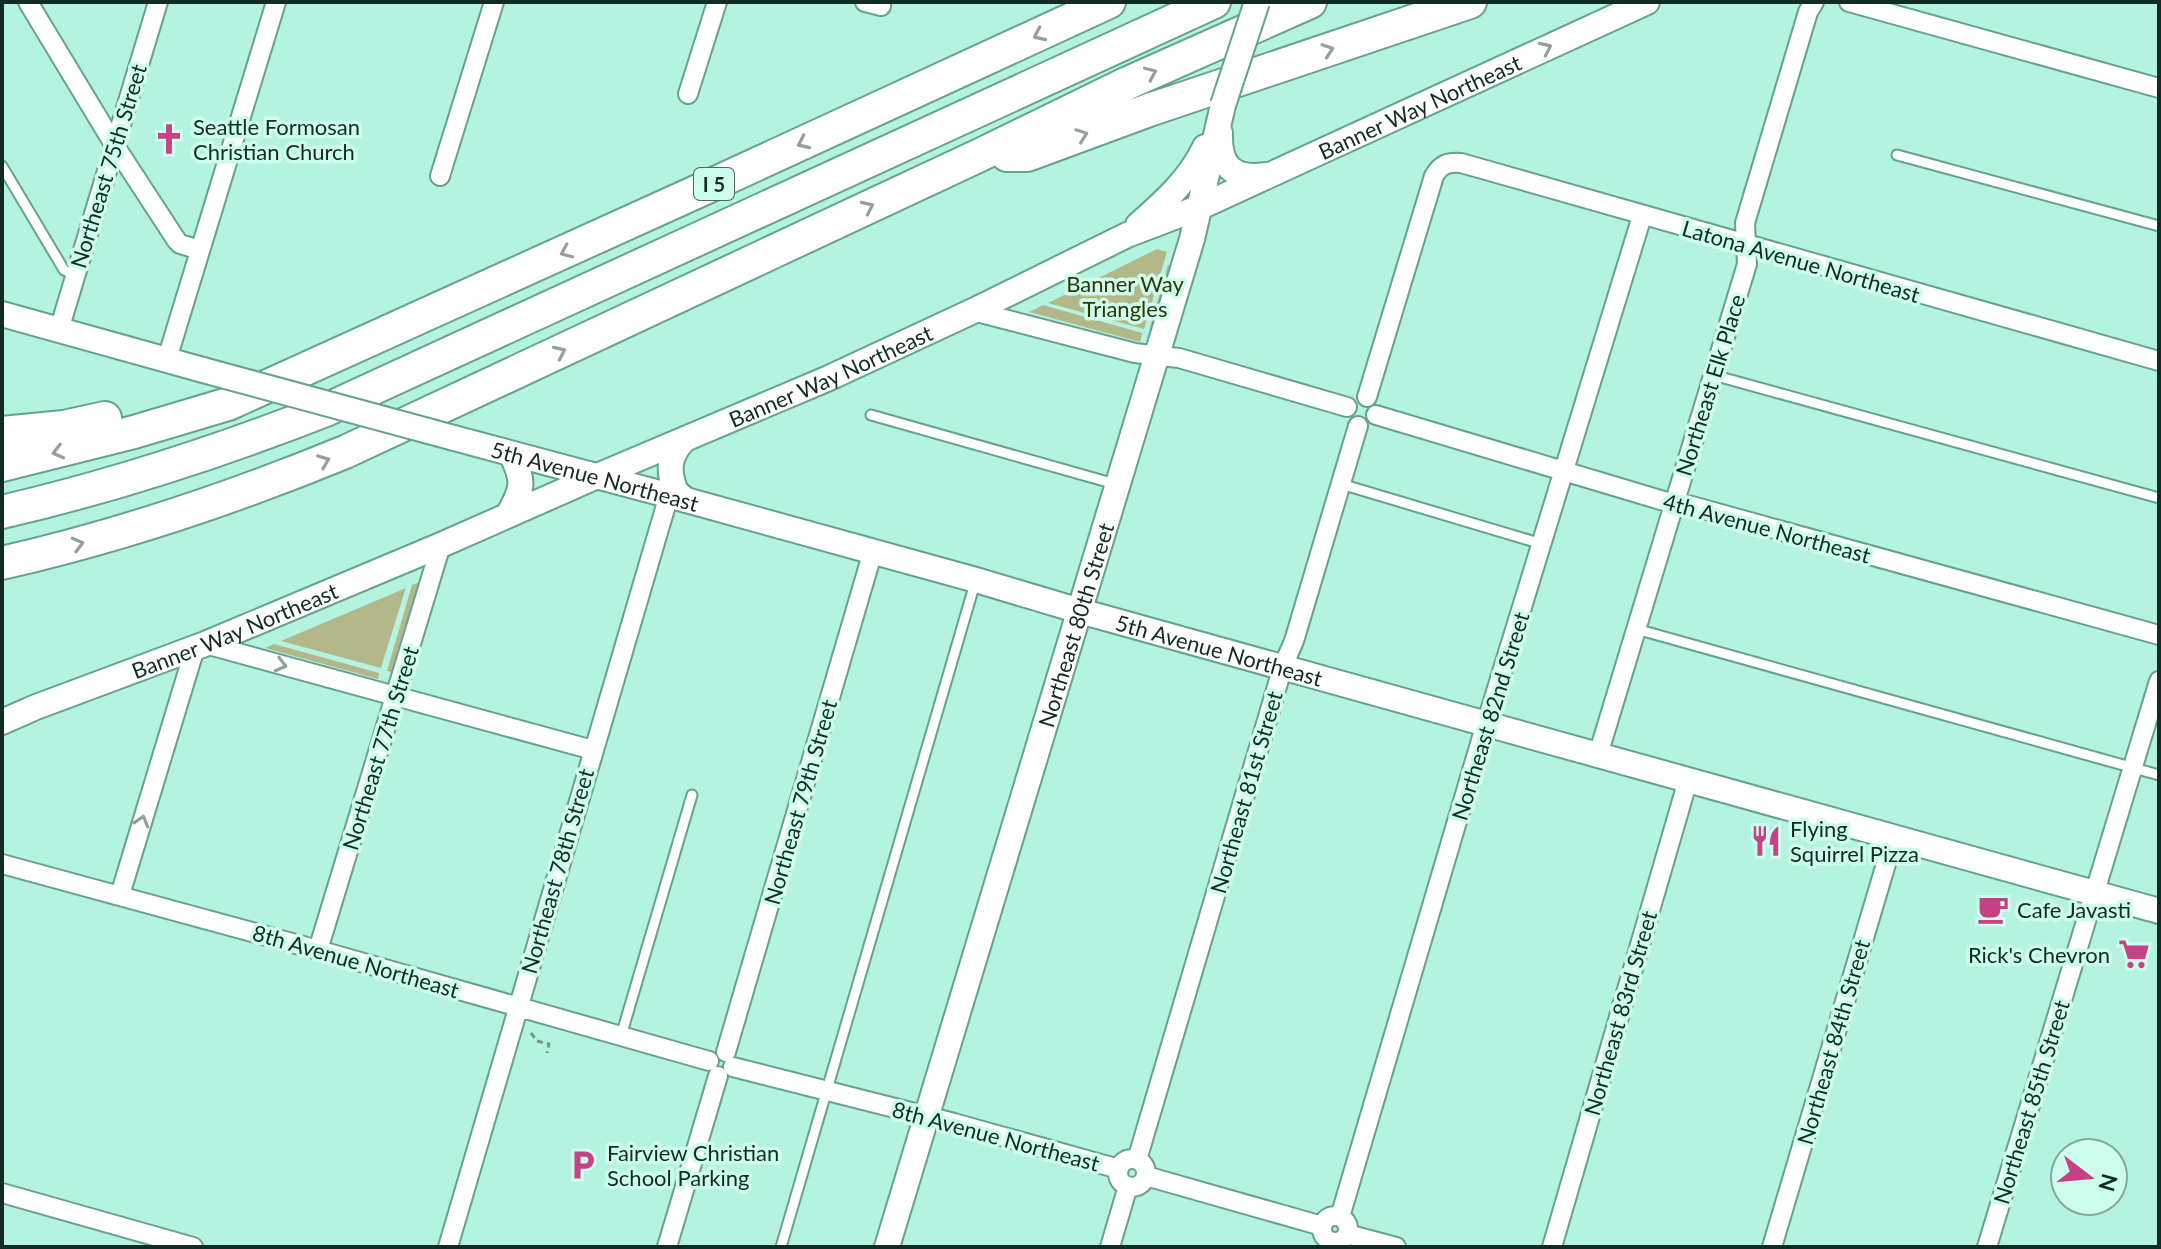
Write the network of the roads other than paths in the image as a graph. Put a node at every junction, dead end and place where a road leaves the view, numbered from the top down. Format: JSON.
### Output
{"nodes":[{"id":1,"x":28,"y":2,"type":"edge"},
{"id":2,"x":158,"y":2,"type":"edge"},
{"id":3,"x":276,"y":2,"type":"edge"},
{"id":4,"x":494,"y":2,"type":"edge"},
{"id":5,"x":717,"y":2,"type":"edge"},
{"id":6,"x":1109,"y":2,"type":"edge"},
{"id":7,"x":1214,"y":2,"type":"edge"},
{"id":8,"x":1257,"y":2,"type":"edge"},
{"id":9,"x":1310,"y":2,"type":"edge"},
{"id":10,"x":1470,"y":2,"type":"edge"},
{"id":11,"x":1647,"y":2,"type":"edge"},
{"id":12,"x":1814,"y":2,"type":"edge"},
{"id":13,"x":1849,"y":2,"type":"edge"},
{"id":14,"x":2159,"y":88,"type":"edge"},
{"id":15,"x":688,"y":94,"type":"dead end"},
{"id":16,"x":1223,"y":105,"type":"junction"},
{"id":17,"x":115,"y":146,"type":"junction"},
{"id":18,"x":980,"y":155,"type":"junction"},
{"id":19,"x":1897,"y":155,"type":"dead end"},
{"id":20,"x":2,"y":166,"type":"edge"},
{"id":21,"x":1271,"y":174,"type":"junction"},
{"id":22,"x":440,"y":176,"type":"dead end"},
{"id":23,"x":1198,"y":208,"type":"junction"},
{"id":24,"x":1642,"y":216,"type":"junction"},
{"id":25,"x":2159,"y":226,"type":"edge"},
{"id":26,"x":1127,"y":235,"type":"junction"},
{"id":27,"x":1746,"y":245,"type":"junction"},
{"id":28,"x":200,"y":250,"type":"junction"},
{"id":29,"x":75,"y":275,"type":"junction"},
{"id":30,"x":973,"y":311,"type":"junction"},
{"id":31,"x":2,"y":314,"type":"edge"},
{"id":32,"x":59,"y":330,"type":"junction"},
{"id":33,"x":1157,"y":356,"type":"junction"},
{"id":34,"x":167,"y":359,"type":"junction"},
{"id":35,"x":2159,"y":361,"type":"edge"},
{"id":36,"x":317,"y":365,"type":"junction"},
{"id":37,"x":1713,"y":375,"type":"junction"},
{"id":38,"x":1367,"y":397,"type":"junction"},
{"id":39,"x":1347,"y":407,"type":"junction"},
{"id":40,"x":871,"y":415,"type":"dead end"},
{"id":41,"x":1376,"y":415,"type":"junction"},
{"id":42,"x":1358,"y":426,"type":"junction"},
{"id":43,"x":2,"y":433,"type":"edge"},
{"id":44,"x":683,"y":441,"type":"junction"},
{"id":45,"x":511,"y":454,"type":"junction"},
{"id":46,"x":2,"y":465,"type":"edge"},
{"id":47,"x":1564,"y":473,"type":"junction"},
{"id":48,"x":595,"y":477,"type":"junction"},
{"id":49,"x":1341,"y":484,"type":"junction"},
{"id":50,"x":1118,"y":485,"type":"junction"},
{"id":51,"x":678,"y":498,"type":"junction"},
{"id":52,"x":2159,"y":498,"type":"edge"},
{"id":53,"x":1674,"y":504,"type":"junction"},
{"id":54,"x":2,"y":512,"type":"edge"},
{"id":55,"x":508,"y":515,"type":"junction"},
{"id":56,"x":1542,"y":544,"type":"junction"},
{"id":57,"x":441,"y":545,"type":"junction"},
{"id":58,"x":873,"y":551,"type":"junction"},
{"id":59,"x":2,"y":563,"type":"edge"},
{"id":60,"x":976,"y":580,"type":"junction"},
{"id":61,"x":1080,"y":611,"type":"junction"},
{"id":62,"x":1636,"y":629,"type":"junction"},
{"id":63,"x":2159,"y":635,"type":"edge"},
{"id":64,"x":200,"y":646,"type":"junction"},
{"id":65,"x":1283,"y":666,"type":"junction"},
{"id":66,"x":2159,"y":681,"type":"edge"},
{"id":67,"x":396,"y":696,"type":"junction"},
{"id":68,"x":2,"y":722,"type":"edge"},
{"id":69,"x":1487,"y":724,"type":"junction"},
{"id":70,"x":593,"y":750,"type":"junction"},
{"id":71,"x":1598,"y":755,"type":"junction"},
{"id":72,"x":2132,"y":767,"type":"junction"},
{"id":73,"x":2159,"y":775,"type":"edge"},
{"id":74,"x":1688,"y":780,"type":"junction"},
{"id":75,"x":692,"y":795,"type":"dead end"},
{"id":76,"x":1894,"y":837,"type":"junction"},
{"id":77,"x":2,"y":864,"type":"edge"},
{"id":78,"x":2094,"y":893,"type":"junction"},
{"id":79,"x":120,"y":895,"type":"junction"},
{"id":80,"x":2159,"y":911,"type":"edge"},
{"id":81,"x":318,"y":950,"type":"junction"},
{"id":82,"x":517,"y":1007,"type":"junction"},
{"id":83,"x":621,"y":1036,"type":"junction"},
{"id":84,"x":722,"y":1064,"type":"junction"},
{"id":85,"x":825,"y":1091,"type":"junction"},
{"id":86,"x":927,"y":1117,"type":"junction"},
{"id":87,"x":1142,"y":1168,"type":"junction"},
{"id":88,"x":1119,"y":1169,"type":"junction"},
{"id":89,"x":1128,"y":1186,"type":"junction"},
{"id":90,"x":2,"y":1193,"type":"edge"},
{"id":91,"x":1334,"y":1233,"type":"edge"},
{"id":92,"x":193,"y":1247,"type":"edge"},
{"id":93,"x":448,"y":1247,"type":"edge"},
{"id":94,"x":667,"y":1247,"type":"edge"},
{"id":95,"x":781,"y":1247,"type":"edge"},
{"id":96,"x":887,"y":1247,"type":"edge"},
{"id":97,"x":1110,"y":1247,"type":"edge"},
{"id":98,"x":1396,"y":1247,"type":"edge"},
{"id":99,"x":1552,"y":1247,"type":"edge"},
{"id":100,"x":1772,"y":1247,"type":"edge"},
{"id":101,"x":1987,"y":1247,"type":"edge"}],
"edges":[{"from":1,"to":17,"type":"street"},
{"from":2,"to":17,"type":"street","name":"Northeast 75th Street"},
{"from":3,"to":28,"type":"street"},
{"from":4,"to":22,"type":"street"},
{"from":5,"to":15,"type":"street"},
{"from":6,"to":36,"type":"highway","number":"I 5","one_way":true},
{"from":7,"to":54,"type":"highway"},
{"from":8,"to":16,"type":"main road","name":"Northeast 80th Street","bridge":true},
{"from":18,"to":9,"type":"highway","one_way":true},
{"from":18,"to":10,"type":"highway","one_way":true},
{"from":21,"to":11,"type":"main road","name":"Banner Way Northeast","one_way":true},
{"from":12,"to":27,"type":"street"},
{"from":13,"to":14,"type":"street"},
{"from":16,"to":21,"type":"main road"},
{"from":16,"to":23,"type":"main road","name":"Northeast 80th Street"},
{"from":16,"to":26,"type":"main road"},
{"from":17,"to":28,"type":"street"},
{"from":17,"to":29,"type":"street","name":"Northeast 75th Street"},
{"from":59,"to":18,"type":"highway","one_way":true},
{"from":19,"to":25,"type":"lane"},
{"from":20,"to":29,"type":"lane"},
{"from":21,"to":23,"type":"main road","name":"Banner Way Northeast"},
{"from":23,"to":26,"type":"main road","name":"Banner Way Northeast"},
{"from":23,"to":33,"type":"main road","name":"Northeast 80th Street"},
{"from":24,"to":27,"type":"street","name":"Latona Avenue Northeast"},
{"from":24,"to":38,"type":"street","name":"Latona Avenue Northeast"},
{"from":24,"to":47,"type":"street","name":"Northeast 82nd Street"},
{"from":26,"to":30,"type":"main road","name":"Banner Way Northeast"},
{"from":27,"to":35,"type":"street","name":"Latona Avenue Northeast"},
{"from":27,"to":37,"type":"street","name":"Northeast Elk Place"},
{"from":28,"to":34,"type":"street"},
{"from":29,"to":32,"type":"street","name":"Northeast 75th Street"},
{"from":30,"to":33,"type":"street"},
{"from":30,"to":44,"type":"main road","name":"Banner Way Northeast"},
{"from":31,"to":32,"type":"main road","name":"5th Avenue Northeast"},
{"from":32,"to":34,"type":"main road","name":"5th Avenue Northeast"},
{"from":33,"to":39,"type":"street"},
{"from":33,"to":50,"type":"main road","name":"Northeast 80th Street"},
{"from":34,"to":45,"type":"main road","name":"5th Avenue Northeast","bridge":true},
{"from":36,"to":43,"type":"highway"},
{"from":36,"to":46,"type":"highway","number":"I 5","one_way":true},
{"from":37,"to":52,"type":"lane"},
{"from":37,"to":53,"type":"street","name":"Northeast Elk Place"},
{"from":38,"to":39,"type":"street"},
{"from":38,"to":41,"type":"street"},
{"from":39,"to":42,"type":"street"},
{"from":40,"to":50,"type":"lane"},
{"from":41,"to":42,"type":"street"},
{"from":41,"to":47,"type":"street","name":"4th Avenue Northeast"},
{"from":42,"to":49,"type":"street","name":"Northeast 81st Street"},
{"from":44,"to":48,"type":"main road","name":"Banner Way Northeast"},
{"from":44,"to":51,"type":"main road"},
{"from":45,"to":48,"type":"main road","name":"5th Avenue Northeast"},
{"from":45,"to":55,"type":"main road"},
{"from":47,"to":53,"type":"street","name":"4th Avenue Northeast"},
{"from":47,"to":56,"type":"street","name":"Northeast 82nd Street"},
{"from":48,"to":51,"type":"main road","name":"5th Avenue Northeast"},
{"from":48,"to":55,"type":"main road","name":"Banner Way Northeast"},
{"from":49,"to":56,"type":"lane"},
{"from":49,"to":65,"type":"street","name":"Northeast 81st Street"},
{"from":50,"to":61,"type":"main road","name":"Northeast 80th Street"},
{"from":51,"to":58,"type":"main road","name":"5th Avenue Northeast"},
{"from":51,"to":70,"type":"street","name":"Northeast 78th Street"},
{"from":53,"to":62,"type":"street","name":"Northeast Elk Place"},
{"from":53,"to":63,"type":"street","name":"4th Avenue Northeast"},
{"from":55,"to":57,"type":"main road","name":"Banner Way Northeast"},
{"from":56,"to":69,"type":"street","name":"Northeast 82nd Street"},
{"from":57,"to":64,"type":"main road","name":"Banner Way Northeast"},
{"from":57,"to":67,"type":"street","name":"Northeast 77th Street"},
{"from":58,"to":60,"type":"main road","name":"5th Avenue Northeast"},
{"from":58,"to":84,"type":"street","name":"Northeast 79th Street"},
{"from":60,"to":61,"type":"main road","name":"5th Avenue Northeast"},
{"from":60,"to":85,"type":"lane"},
{"from":61,"to":65,"type":"main road","name":"5th Avenue Northeast"},
{"from":61,"to":86,"type":"main road","name":"Northeast 80th Street"},
{"from":62,"to":71,"type":"street","name":"Northeast Elk Place"},
{"from":62,"to":72,"type":"lane"},
{"from":64,"to":67,"type":"street","one_way":true},
{"from":64,"to":68,"type":"main road","name":"Banner Way Northeast"},
{"from":79,"to":64,"type":"street","one_way":true},
{"from":65,"to":69,"type":"main road","name":"5th Avenue Northeast"},
{"from":65,"to":87,"type":"street","name":"Northeast 81st Street"},
{"from":66,"to":72,"type":"street","name":"Northeast 85th Street"},
{"from":67,"to":70,"type":"street"},
{"from":67,"to":81,"type":"street","name":"Northeast 77th Street"},
{"from":69,"to":71,"type":"main road","name":"5th Avenue Northeast"},
{"from":69,"to":91,"type":"street","name":"Northeast 82nd Street"},
{"from":70,"to":82,"type":"street","name":"Northeast 78th Street"},
{"from":71,"to":74,"type":"main road","name":"5th Avenue Northeast"},
{"from":72,"to":73,"type":"lane"},
{"from":72,"to":78,"type":"street","name":"Northeast 85th Street"},
{"from":74,"to":76,"type":"main road","name":"5th Avenue Northeast"},
{"from":74,"to":99,"type":"street","name":"Northeast 83rd Street"},
{"from":75,"to":83,"type":"lane"},
{"from":76,"to":78,"type":"main road","name":"5th Avenue Northeast"},
{"from":76,"to":100,"type":"street","name":"Northeast 84th Street"},
{"from":77,"to":79,"type":"street","name":"8th Avenue Northeast"},
{"from":78,"to":80,"type":"main road","name":"5th Avenue Northeast"},
{"from":78,"to":101,"type":"street","name":"Northeast 85th Street"},
{"from":79,"to":81,"type":"street","name":"8th Avenue Northeast"},
{"from":81,"to":82,"type":"street","name":"8th Avenue Northeast"},
{"from":82,"to":83,"type":"street","name":"8th Avenue Northeast"},
{"from":82,"to":93,"type":"street","name":"Northeast 78th Street"},
{"from":83,"to":84,"type":"street","name":"8th Avenue Northeast"},
{"from":84,"to":85,"type":"street","name":"8th Avenue Northeast"},
{"from":84,"to":94,"type":"street","name":"Northeast 79th Street"},
{"from":85,"to":86,"type":"street","name":"8th Avenue Northeast"},
{"from":85,"to":95,"type":"lane"},
{"from":86,"to":88,"type":"street","name":"8th Avenue Northeast"},
{"from":86,"to":96,"type":"main road","name":"Northeast 80th Street"},
{"from":87,"to":88,"type":"street"},
{"from":87,"to":89,"type":"street"},
{"from":87,"to":91,"type":"street"},
{"from":88,"to":89,"type":"street"},
{"from":89,"to":97,"type":"street"},
{"from":90,"to":92,"type":"street"},
{"from":91,"to":98,"type":"street"}]}
